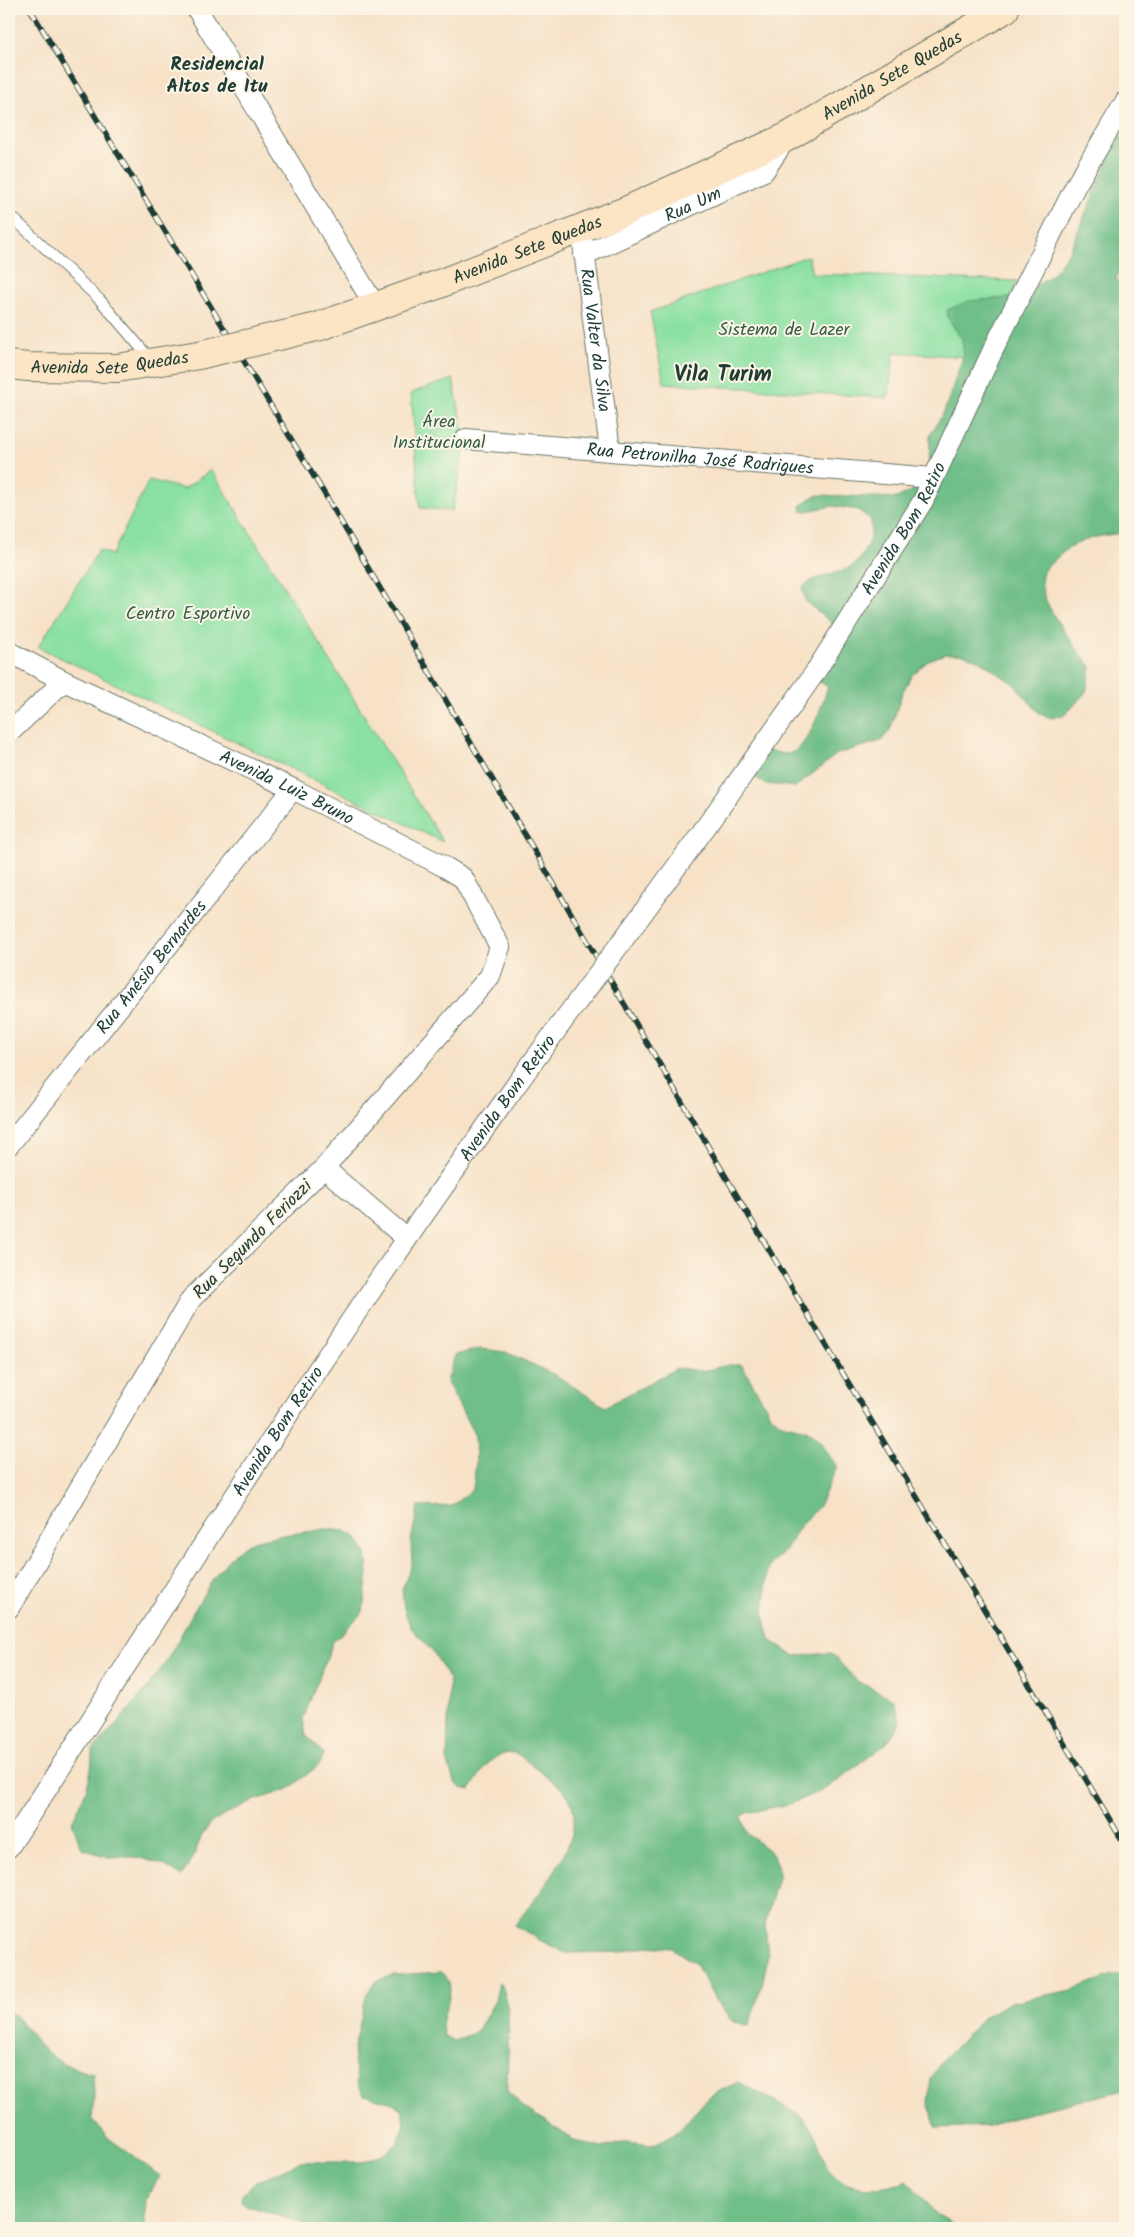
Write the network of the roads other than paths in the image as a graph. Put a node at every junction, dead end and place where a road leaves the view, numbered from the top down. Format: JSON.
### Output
{"nodes":[{"id":1,"x":198,"y":9,"type":"edge"},
{"id":2,"x":1005,"y":9,"type":"edge"},
{"id":3,"x":1125,"y":102,"type":"edge"},
{"id":4,"x":9,"y":214,"type":"edge"},
{"id":5,"x":582,"y":242,"type":"junction"},
{"id":6,"x":375,"y":306,"type":"junction"},
{"id":7,"x":154,"y":362,"type":"junction"},
{"id":8,"x":9,"y":365,"type":"edge"},
{"id":9,"x":466,"y":439,"type":"dead end"},
{"id":10,"x":610,"y":450,"type":"junction"},
{"id":11,"x":933,"y":478,"type":"junction"},
{"id":12,"x":9,"y":652,"type":"edge"},
{"id":13,"x":64,"y":681,"type":"junction"},
{"id":14,"x":9,"y":733,"type":"edge"},
{"id":15,"x":293,"y":790,"type":"junction"},
{"id":16,"x":490,"y":976,"type":"joint"},
{"id":17,"x":9,"y":1145,"type":"edge"},
{"id":18,"x":324,"y":1168,"type":"junction"},
{"id":19,"x":407,"y":1239,"type":"junction"},
{"id":20,"x":9,"y":1608,"type":"edge"},
{"id":21,"x":9,"y":1847,"type":"edge"}],
"edges":[{"from":1,"to":6,"type":"street"},
{"from":2,"to":5,"type":"street","name":"Avenida Sete Quedas"},
{"from":3,"to":11,"type":"street","name":"Avenida Bom Retiro"},
{"from":4,"to":7,"type":"lane"},
{"from":5,"to":6,"type":"street","name":"Avenida Sete Quedas"},
{"from":5,"to":10,"type":"street","name":"Rua Valter da Silva"},
{"from":6,"to":7,"type":"street","name":"Avenida Sete Quedas","bridge":true},
{"from":7,"to":8,"type":"street","name":"Avenida Sete Quedas"},
{"from":9,"to":10,"type":"street","name":"Rua Petronilha José Rodrigues"},
{"from":10,"to":11,"type":"street","name":"Rua Petronilha José Rodrigues"},
{"from":11,"to":19,"type":"street","name":"Avenida Bom Retiro","bridge":true},
{"from":12,"to":13,"type":"street","name":"Avenida Luiz Bruno"},
{"from":13,"to":14,"type":"street"},
{"from":13,"to":15,"type":"street","name":"Avenida Luiz Bruno"},
{"from":15,"to":16,"type":"street","name":"Avenida Luiz Bruno"},
{"from":15,"to":17,"type":"street","name":"Rua Anésio Bernardes"},
{"from":16,"to":18,"type":"street","name":"Rua Segundo Feriozzi"},
{"from":18,"to":19,"type":"street"},
{"from":18,"to":20,"type":"street","name":"Rua Segundo Feriozzi"},
{"from":19,"to":21,"type":"street","name":"Avenida Bom Retiro"}]}
